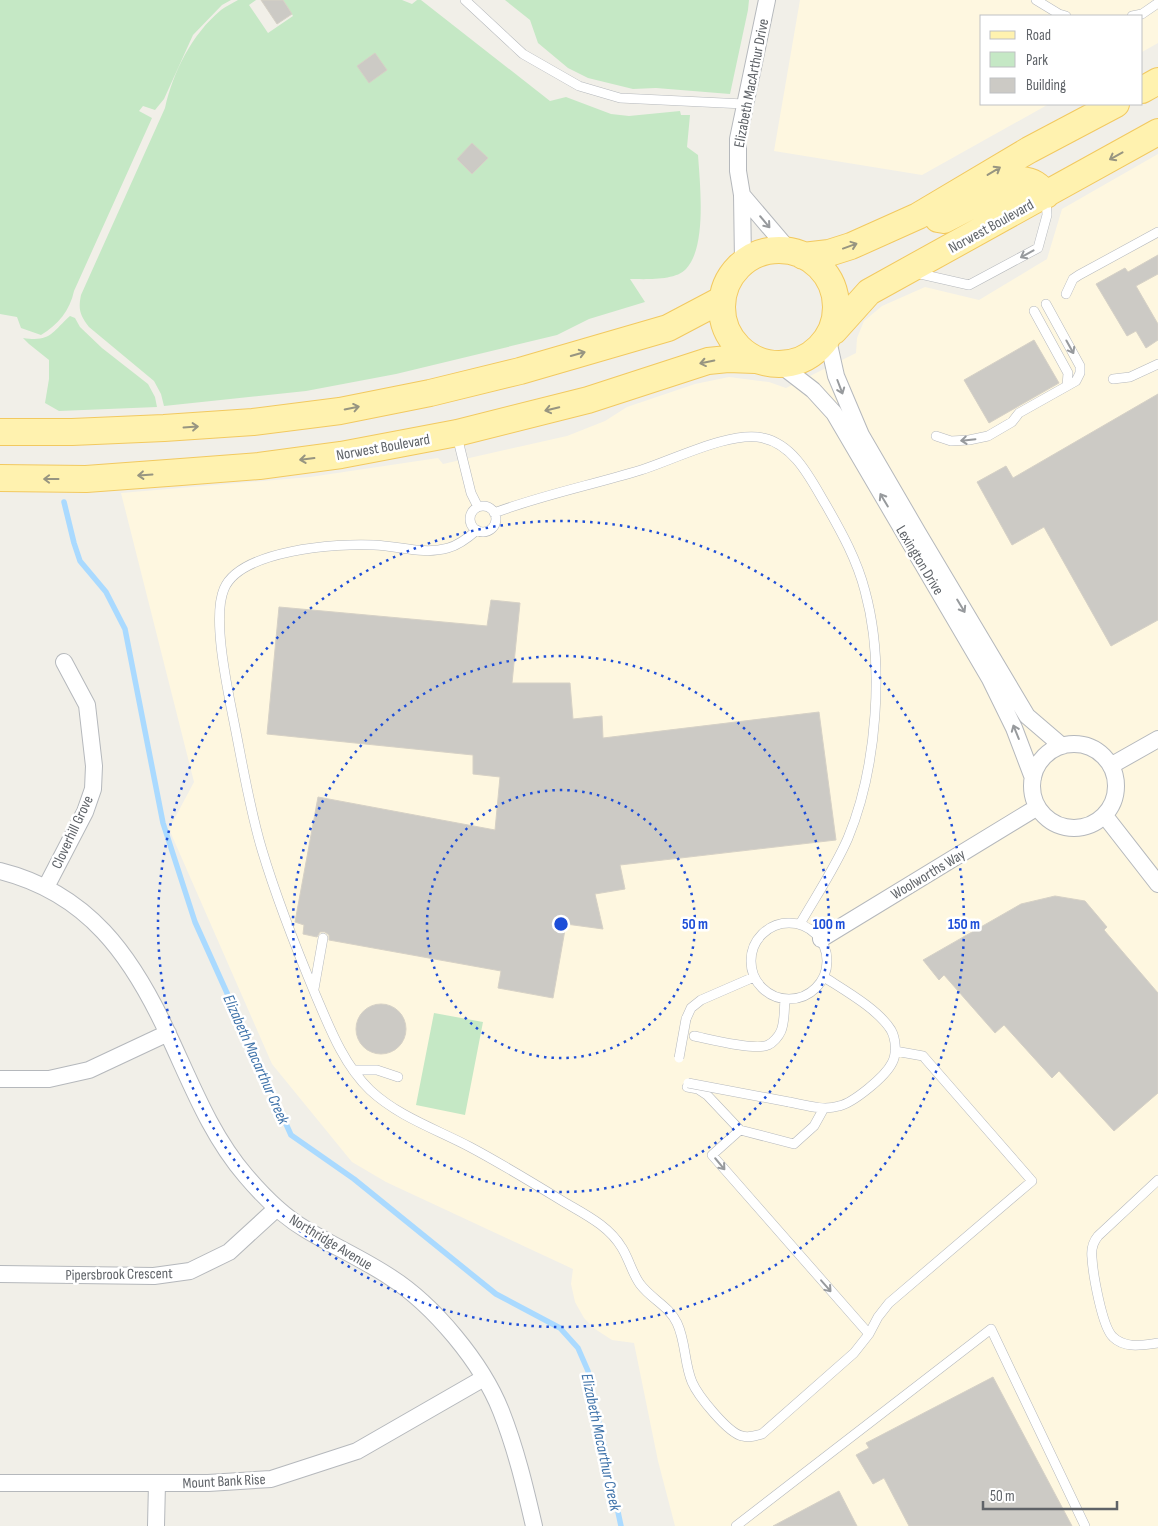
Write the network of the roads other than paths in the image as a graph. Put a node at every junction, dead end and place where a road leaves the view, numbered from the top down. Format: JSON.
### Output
{"nodes":[{"id":1,"x":465,"y":0,"type":"edge"},
{"id":2,"x":767,"y":0,"type":"edge"},
{"id":3,"x":1036,"y":0,"type":"edge"},
{"id":4,"x":1158,"y":3,"type":"edge"},
{"id":5,"x":1062,"y":15,"type":"edge"},
{"id":6,"x":1137,"y":15,"type":"edge"},
{"id":7,"x":1158,"y":81,"type":"edge"},
{"id":8,"x":1143,"y":89,"type":"edge"},
{"id":9,"x":744,"y":104,"type":"junction"},
{"id":10,"x":1114,"y":105,"type":"edge"},
{"id":11,"x":1158,"y":132,"type":"edge"},
{"id":12,"x":1046,"y":195,"type":"junction"},
{"id":13,"x":742,"y":196,"type":"junction"},
{"id":14,"x":918,"y":216,"type":"junction"},
{"id":15,"x":1158,"y":232,"type":"edge"},
{"id":16,"x":795,"y":253,"type":"junction"},
{"id":17,"x":743,"y":261,"type":"junction"},
{"id":18,"x":909,"y":270,"type":"junction"},
{"id":19,"x":1066,"y":294,"type":"dead end"},
{"id":20,"x":721,"y":300,"type":"junction"},
{"id":21,"x":1046,"y":304,"type":"dead end"},
{"id":22,"x":1034,"y":311,"type":"dead end"},
{"id":23,"x":831,"y":336,"type":"junction"},
{"id":24,"x":766,"y":361,"type":"junction"},
{"id":25,"x":1158,"y":364,"type":"edge"},
{"id":26,"x":1113,"y":379,"type":"dead end"},
{"id":27,"x":1066,"y":386,"type":"junction"},
{"id":28,"x":3,"y":432,"type":"edge"},
{"id":29,"x":457,"y":433,"type":"junction"},
{"id":30,"x":936,"y":436,"type":"dead end"},
{"id":31,"x":8,"y":479,"type":"edge"},
{"id":32,"x":478,"y":507,"type":"junction"},
{"id":33,"x":494,"y":513,"type":"junction"},
{"id":34,"x":477,"y":530,"type":"junction"},
{"id":35,"x":64,"y":662,"type":"dead end"},
{"id":36,"x":1158,"y":739,"type":"edge"},
{"id":37,"x":1062,"y":746,"type":"junction"},
{"id":38,"x":1112,"y":765,"type":"junction"},
{"id":39,"x":1033,"y":778,"type":"junction"},
{"id":40,"x":1036,"y":808,"type":"junction"},
{"id":41,"x":1105,"y":816,"type":"junction"},
{"id":42,"x":0,"y":871,"type":"edge"},
{"id":43,"x":1158,"y":884,"type":"edge"},
{"id":44,"x":46,"y":887,"type":"junction"},
{"id":45,"x":800,"y":924,"type":"junction"},
{"id":46,"x":323,"y":938,"type":"dead end"},
{"id":47,"x":821,"y":939,"type":"junction"},
{"id":48,"x":754,"y":977,"type":"junction"},
{"id":49,"x":824,"y":977,"type":"junction"},
{"id":50,"x":314,"y":989,"type":"junction"},
{"id":51,"x":785,"y":999,"type":"junction"},
{"id":52,"x":168,"y":1033,"type":"junction"},
{"id":53,"x":694,"y":1036,"type":"dead end"},
{"id":54,"x":895,"y":1051,"type":"junction"},
{"id":55,"x":679,"y":1058,"type":"dead end"},
{"id":56,"x":353,"y":1070,"type":"junction"},
{"id":57,"x":398,"y":1077,"type":"dead end"},
{"id":58,"x":0,"y":1079,"type":"edge"},
{"id":59,"x":824,"y":1108,"type":"junction"},
{"id":60,"x":740,"y":1130,"type":"junction"},
{"id":61,"x":1158,"y":1180,"type":"edge"},
{"id":62,"x":277,"y":1208,"type":"junction"},
{"id":63,"x":0,"y":1274,"type":"edge"},
{"id":64,"x":868,"y":1334,"type":"junction"},
{"id":65,"x":1158,"y":1343,"type":"edge"},
{"id":66,"x":484,"y":1378,"type":"junction"},
{"id":67,"x":0,"y":1483,"type":"edge"},
{"id":68,"x":157,"y":1483,"type":"junction"},
{"id":69,"x":156,"y":1526,"type":"edge"},
{"id":70,"x":534,"y":1526,"type":"edge"},
{"id":71,"x":736,"y":1526,"type":"edge"},
{"id":72,"x":1085,"y":1526,"type":"edge"}],
"edges":[{"from":1,"to":9,"type":"lane"},
{"from":2,"to":9,"type":"street","name":"Elizabeth MacArthur Drive"},
{"from":3,"to":5,"type":"lane"},
{"from":4,"to":6,"type":"lane"},
{"from":7,"to":8,"type":"main road"},
{"from":9,"to":13,"type":"street","name":"Elizabeth MacArthur Drive"},
{"from":14,"to":10,"type":"main road","one_way":true},
{"from":11,"to":12,"type":"main road","name":"Norwest Boulevard","one_way":true},
{"from":12,"to":14,"type":"main road"},
{"from":12,"to":18,"type":"main road","name":"Norwest Boulevard"},
{"from":12,"to":18,"type":"lane","one_way":true},
{"from":13,"to":16,"type":"street","one_way":true},
{"from":13,"to":17,"type":"street","name":"Elizabeth MacArthur Drive"},
{"from":16,"to":14,"type":"main road","one_way":true},
{"from":15,"to":19,"type":"lane"},
{"from":16,"to":17,"type":"main road"},
{"from":16,"to":23,"type":"main road"},
{"from":17,"to":20,"type":"main road"},
{"from":18,"to":23,"type":"main road","name":"Norwest Boulevard"},
{"from":20,"to":24,"type":"main road"},
{"from":28,"to":20,"type":"main road","one_way":true},
{"from":21,"to":27,"type":"lane","one_way":true},
{"from":22,"to":27,"type":"lane"},
{"from":23,"to":24,"type":"main road"},
{"from":23,"to":37,"type":"street","name":"Lexington Drive","one_way":true},
{"from":24,"to":29,"type":"main road","name":"Norwest Boulevard","one_way":true},
{"from":39,"to":24,"type":"street","name":"Lexington Drive","one_way":true},
{"from":25,"to":26,"type":"lane"},
{"from":27,"to":30,"type":"lane","one_way":true},
{"from":29,"to":31,"type":"main road","name":"Norwest Boulevard","one_way":true},
{"from":29,"to":32,"type":"lane"},
{"from":32,"to":33,"type":"lane"},
{"from":32,"to":34,"type":"lane"},
{"from":33,"to":34,"type":"lane"},
{"from":33,"to":45,"type":"lane"},
{"from":34,"to":50,"type":"lane"},
{"from":35,"to":44,"type":"street","name":"Cloverhill Grove"},
{"from":36,"to":38,"type":"street"},
{"from":37,"to":38,"type":"street"},
{"from":37,"to":39,"type":"street"},
{"from":38,"to":41,"type":"street"},
{"from":39,"to":40,"type":"street"},
{"from":40,"to":41,"type":"street"},
{"from":40,"to":47,"type":"street","name":"Woolworths Way"},
{"from":41,"to":43,"type":"street"},
{"from":42,"to":44,"type":"street","name":"Northridge Avenue"},
{"from":44,"to":52,"type":"street","name":"Northridge Avenue"},
{"from":45,"to":47,"type":"lane"},
{"from":45,"to":48,"type":"lane"},
{"from":46,"to":50,"type":"lane"},
{"from":47,"to":49,"type":"lane"},
{"from":48,"to":51,"type":"lane"},
{"from":48,"to":55,"type":"lane","bridge":true},
{"from":49,"to":51,"type":"lane"},
{"from":49,"to":54,"type":"lane"},
{"from":50,"to":56,"type":"lane"},
{"from":51,"to":53,"type":"lane"},
{"from":52,"to":58,"type":"street"},
{"from":52,"to":62,"type":"street","name":"Northridge Avenue"},
{"from":54,"to":59,"type":"lane"},
{"from":54,"to":64,"type":"lane"},
{"from":56,"to":57,"type":"lane"},
{"from":56,"to":64,"type":"lane"},
{"from":59,"to":60,"type":"lane"},
{"from":59,"to":60,"type":"lane","bridge":true},
{"from":60,"to":64,"type":"lane","one_way":true},
{"from":61,"to":65,"type":"lane"},
{"from":62,"to":63,"type":"street","name":"Pipersbrook Crescent"},
{"from":62,"to":66,"type":"street","name":"Northridge Avenue"},
{"from":66,"to":68,"type":"street","name":"Mount Bank Rise"},
{"from":66,"to":70,"type":"street","name":"Northridge Avenue"},
{"from":67,"to":68,"type":"street","name":"Mount Bank Rise"},
{"from":68,"to":69,"type":"street"},
{"from":71,"to":72,"type":"lane"}]}
